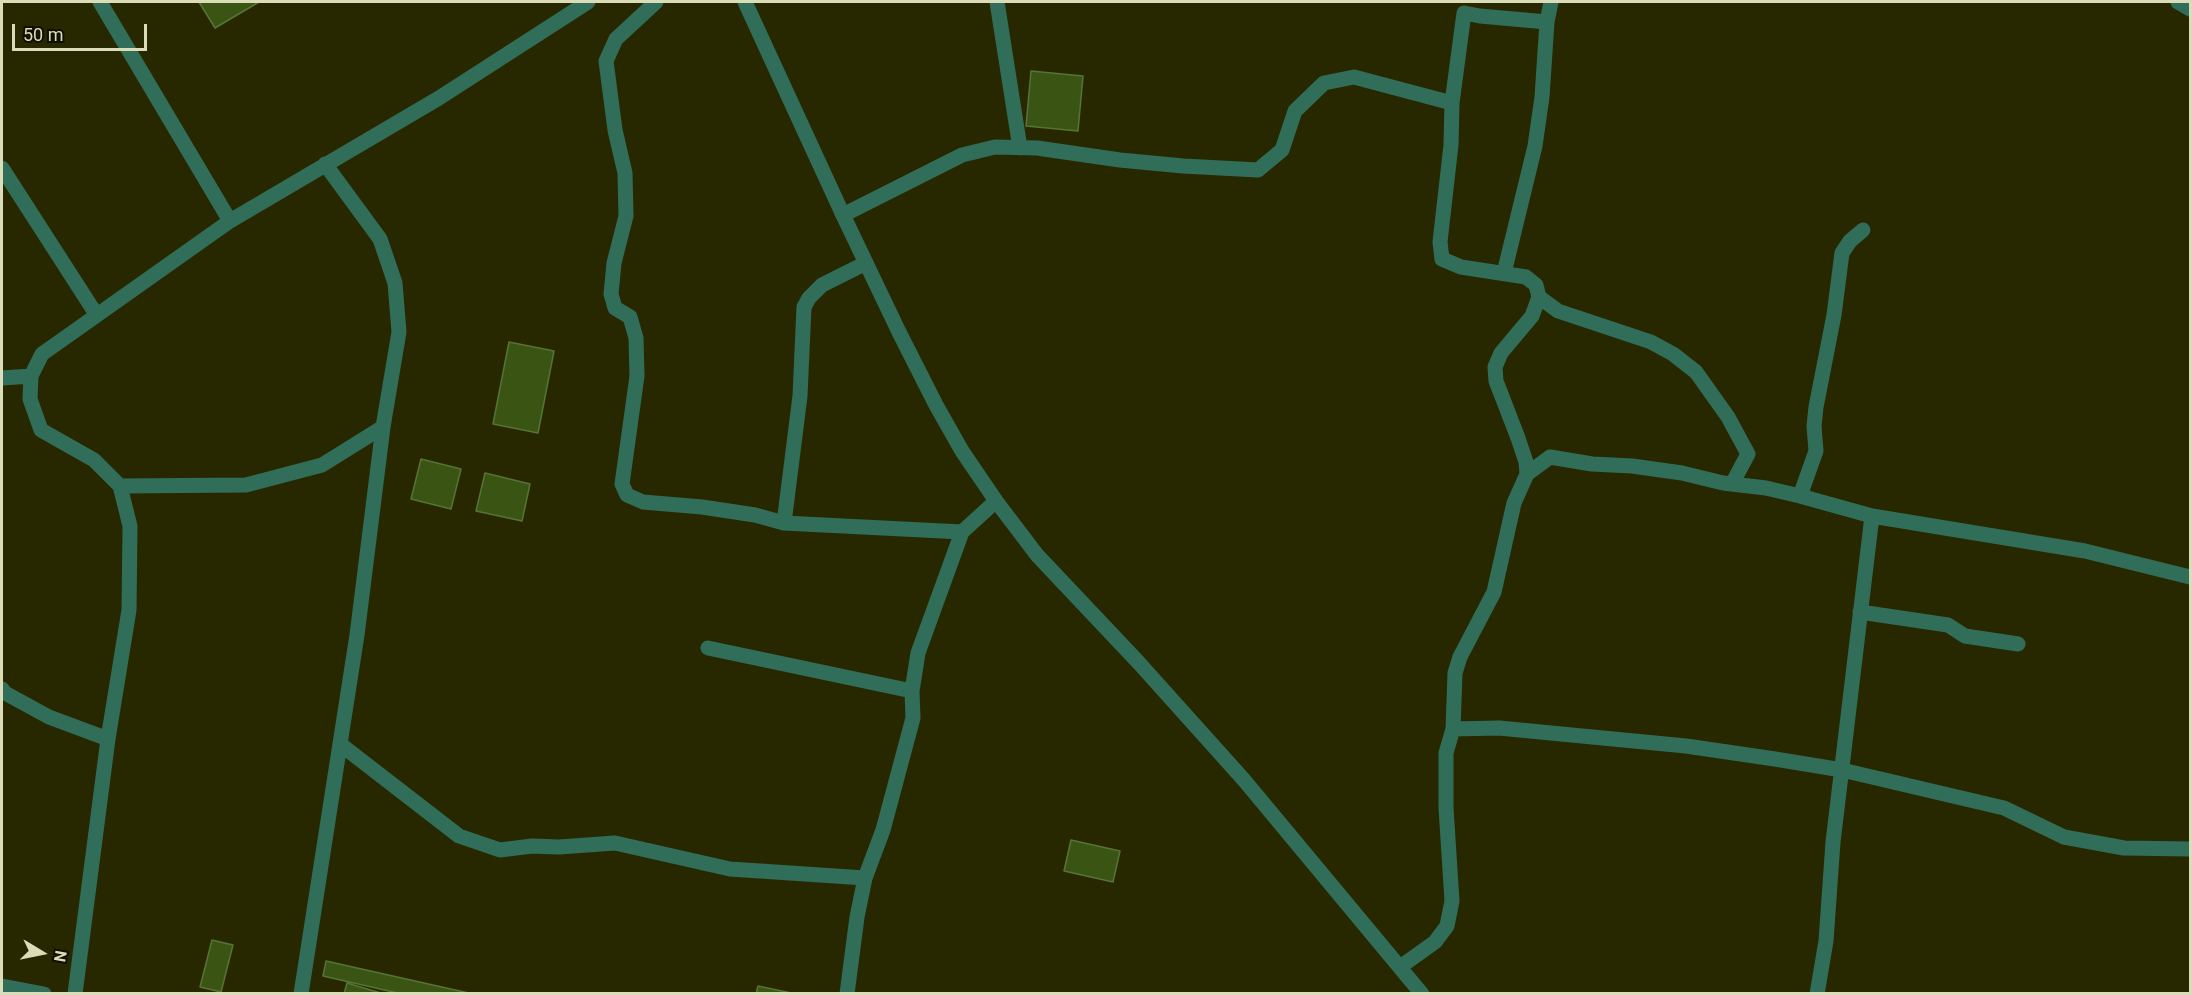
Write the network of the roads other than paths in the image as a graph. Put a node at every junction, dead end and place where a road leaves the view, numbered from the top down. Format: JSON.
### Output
{"nodes":[{"id":1,"x":100,"y":2,"type":"edge"},
{"id":2,"x":588,"y":2,"type":"edge"},
{"id":3,"x":656,"y":2,"type":"edge"},
{"id":4,"x":745,"y":2,"type":"edge"},
{"id":5,"x":997,"y":2,"type":"edge"},
{"id":6,"x":1551,"y":2,"type":"edge"},
{"id":7,"x":2178,"y":2,"type":"edge"},
{"id":8,"x":2190,"y":9,"type":"edge"},
{"id":9,"x":1547,"y":22,"type":"junction"},
{"id":10,"x":1452,"y":103,"type":"junction"},
{"id":11,"x":1020,"y":148,"type":"junction"},
{"id":12,"x":325,"y":164,"type":"junction"},
{"id":13,"x":2,"y":168,"type":"edge"},
{"id":14,"x":843,"y":215,"type":"junction"},
{"id":15,"x":230,"y":221,"type":"junction"},
{"id":16,"x":1863,"y":230,"type":"dead end"},
{"id":17,"x":866,"y":263,"type":"junction"},
{"id":18,"x":1504,"y":273,"type":"junction"},
{"id":19,"x":1539,"y":297,"type":"junction"},
{"id":20,"x":96,"y":314,"type":"junction"},
{"id":21,"x":31,"y":376,"type":"junction"},
{"id":22,"x":2,"y":378,"type":"edge"},
{"id":23,"x":383,"y":427,"type":"junction"},
{"id":24,"x":1527,"y":474,"type":"junction"},
{"id":25,"x":1732,"y":484,"type":"junction"},
{"id":26,"x":120,"y":486,"type":"junction"},
{"id":27,"x":1800,"y":496,"type":"junction"},
{"id":28,"x":996,"y":501,"type":"junction"},
{"id":29,"x":1872,"y":516,"type":"junction"},
{"id":30,"x":784,"y":523,"type":"junction"},
{"id":31,"x":962,"y":532,"type":"junction"},
{"id":32,"x":2190,"y":577,"type":"edge"},
{"id":33,"x":1860,"y":612,"type":"junction"},
{"id":34,"x":2018,"y":644,"type":"dead end"},
{"id":35,"x":708,"y":648,"type":"dead end"},
{"id":36,"x":2,"y":689,"type":"edge"},
{"id":37,"x":912,"y":691,"type":"junction"},
{"id":38,"x":1453,"y":729,"type":"junction"},
{"id":39,"x":108,"y":739,"type":"junction"},
{"id":40,"x":340,"y":744,"type":"junction"},
{"id":41,"x":1842,"y":770,"type":"junction"},
{"id":42,"x":2190,"y":849,"type":"edge"},
{"id":43,"x":865,"y":878,"type":"junction"},
{"id":44,"x":1400,"y":967,"type":"junction"},
{"id":45,"x":2,"y":986,"type":"edge"},
{"id":46,"x":44,"y":993,"type":"edge"},
{"id":47,"x":75,"y":993,"type":"edge"},
{"id":48,"x":301,"y":993,"type":"edge"},
{"id":49,"x":847,"y":993,"type":"edge"},
{"id":50,"x":1422,"y":993,"type":"edge"},
{"id":51,"x":1817,"y":993,"type":"edge"}],
"edges":[{"from":1,"to":15,"type":"street"},
{"from":2,"to":12,"type":"street"},
{"from":3,"to":30,"type":"street"},
{"from":4,"to":14,"type":"street"},
{"from":5,"to":11,"type":"street"},
{"from":6,"to":9,"type":"street"},
{"from":7,"to":8,"type":"street"},
{"from":9,"to":10,"type":"street"},
{"from":9,"to":18,"type":"street"},
{"from":10,"to":11,"type":"street"},
{"from":10,"to":18,"type":"street"},
{"from":11,"to":14,"type":"street"},
{"from":12,"to":15,"type":"street"},
{"from":12,"to":23,"type":"street"},
{"from":13,"to":20,"type":"street"},
{"from":14,"to":17,"type":"street"},
{"from":15,"to":20,"type":"street"},
{"from":16,"to":27,"type":"street"},
{"from":17,"to":28,"type":"street"},
{"from":17,"to":30,"type":"street"},
{"from":18,"to":19,"type":"street"},
{"from":19,"to":24,"type":"street"},
{"from":19,"to":25,"type":"street"},
{"from":20,"to":21,"type":"street"},
{"from":21,"to":22,"type":"street"},
{"from":21,"to":26,"type":"street"},
{"from":23,"to":26,"type":"street"},
{"from":23,"to":40,"type":"street"},
{"from":24,"to":25,"type":"street"},
{"from":24,"to":38,"type":"street"},
{"from":25,"to":27,"type":"street"},
{"from":26,"to":39,"type":"street"},
{"from":27,"to":29,"type":"street"},
{"from":28,"to":31,"type":"street"},
{"from":28,"to":44,"type":"street"},
{"from":29,"to":32,"type":"street"},
{"from":29,"to":33,"type":"street"},
{"from":30,"to":31,"type":"street"},
{"from":31,"to":37,"type":"street"},
{"from":33,"to":34,"type":"street"},
{"from":33,"to":41,"type":"street"},
{"from":35,"to":37,"type":"street"},
{"from":36,"to":39,"type":"street"},
{"from":37,"to":43,"type":"street"},
{"from":38,"to":41,"type":"street"},
{"from":38,"to":44,"type":"street"},
{"from":39,"to":47,"type":"street"},
{"from":40,"to":43,"type":"street"},
{"from":40,"to":48,"type":"street"},
{"from":41,"to":42,"type":"street"},
{"from":41,"to":51,"type":"street"},
{"from":43,"to":49,"type":"street"},
{"from":44,"to":50,"type":"street"},
{"from":45,"to":46,"type":"street"}]}
